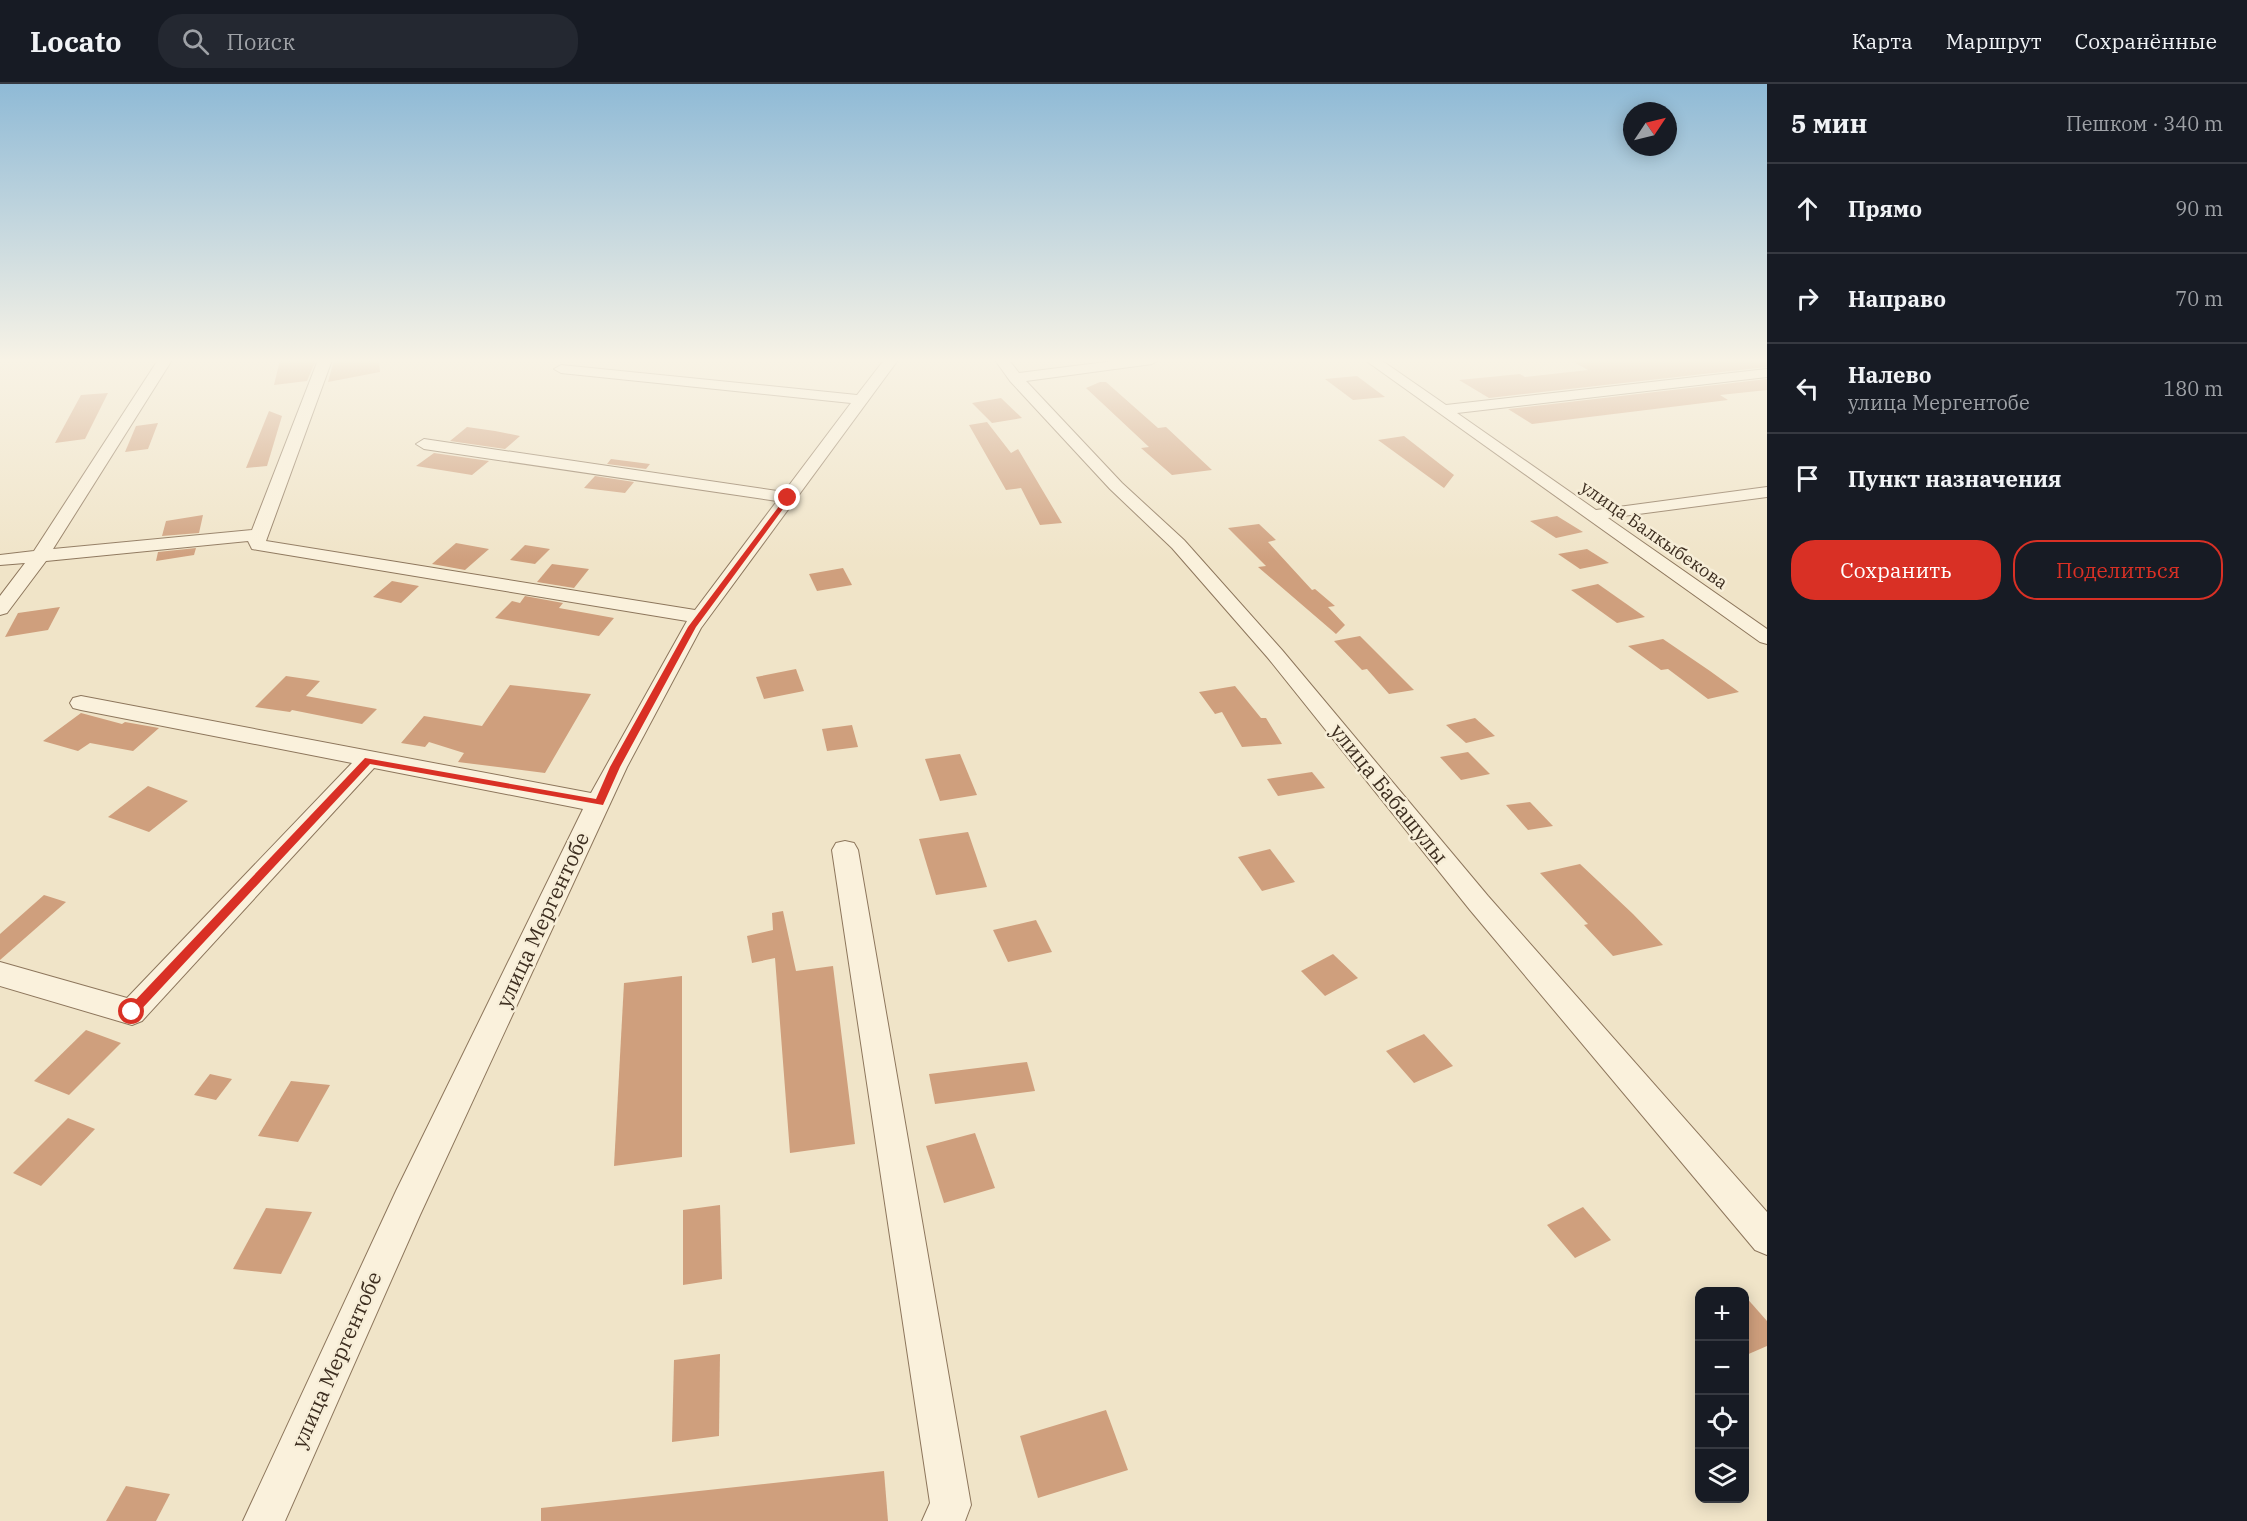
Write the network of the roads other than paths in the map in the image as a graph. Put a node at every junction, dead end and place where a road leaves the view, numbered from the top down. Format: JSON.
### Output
{"nodes":[{"id":1,"x":122,"y":427,"type":"edge"},
{"id":2,"x":300,"y":427,"type":"edge"},
{"id":3,"x":841,"y":427,"type":"edge"},
{"id":4,"x":1062,"y":427,"type":"edge"},
{"id":5,"x":1469,"y":427,"type":"edge"},
{"id":6,"x":424,"y":444,"type":"dead end"},
{"id":7,"x":1767,"y":492,"type":"edge"},
{"id":8,"x":788,"y":498,"type":"junction"},
{"id":9,"x":1593,"y":515,"type":"junction"},
{"id":10,"x":261,"y":534,"type":"junction"},
{"id":11,"x":40,"y":556,"type":"junction"},
{"id":12,"x":0,"y":560,"type":"edge"},
{"id":13,"x":0,"y":609,"type":"edge"},
{"id":14,"x":700,"y":616,"type":"junction"},
{"id":15,"x":1767,"y":638,"type":"edge"},
{"id":16,"x":81,"y":703,"type":"dead end"},
{"id":17,"x":368,"y":760,"type":"junction"},
{"id":18,"x":599,"y":803,"type":"junction"},
{"id":19,"x":845,"y":850,"type":"dead end"},
{"id":20,"x":0,"y":974,"type":"edge"},
{"id":21,"x":1767,"y":1238,"type":"edge"},
{"id":22,"x":264,"y":1521,"type":"edge"},
{"id":23,"x":943,"y":1521,"type":"edge"}],
"edges":[{"from":1,"to":11,"type":"street"},
{"from":2,"to":10,"type":"street"},
{"from":3,"to":8,"type":"street","name":"улица Мергентобе"},
{"from":4,"to":21,"type":"street","name":"улица Бабашулы"},
{"from":5,"to":9,"type":"street","name":"улица Балкыбекова"},
{"from":6,"to":8,"type":"street"},
{"from":7,"to":9,"type":"street"},
{"from":8,"to":14,"type":"street","name":"улица Мергентобе"},
{"from":9,"to":15,"type":"street","name":"улица Балкыбекова"},
{"from":10,"to":11,"type":"street"},
{"from":10,"to":14,"type":"street"},
{"from":11,"to":12,"type":"street"},
{"from":11,"to":13,"type":"street"},
{"from":14,"to":18,"type":"street","name":"улица Мергентобе"},
{"from":16,"to":17,"type":"street"},
{"from":17,"to":18,"type":"street"},
{"from":17,"to":20,"type":"street"},
{"from":18,"to":22,"type":"street","name":"улица Мергентобе"},
{"from":19,"to":23,"type":"street"}]}
